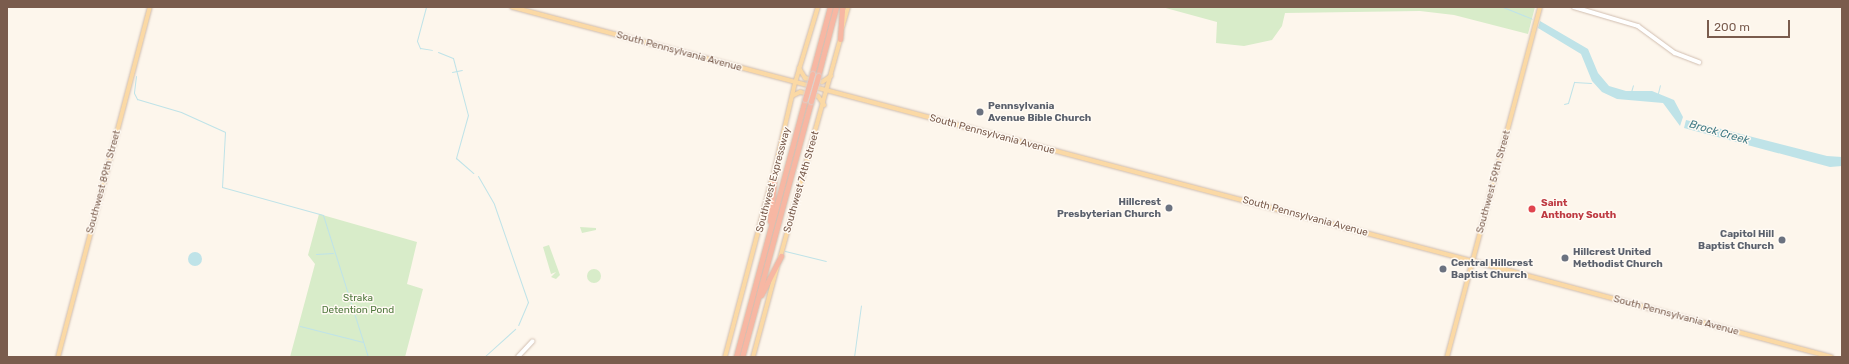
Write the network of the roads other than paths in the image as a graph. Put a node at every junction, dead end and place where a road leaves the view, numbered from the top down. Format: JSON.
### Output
{"nodes":[{"id":1,"x":150,"y":7,"type":"edge"},
{"id":2,"x":512,"y":7,"type":"edge"},
{"id":3,"x":818,"y":7,"type":"edge"},
{"id":4,"x":830,"y":7,"type":"edge"},
{"id":5,"x":836,"y":7,"type":"edge"},
{"id":6,"x":842,"y":7,"type":"edge"},
{"id":7,"x":848,"y":7,"type":"edge"},
{"id":8,"x":1540,"y":7,"type":"edge"},
{"id":9,"x":1574,"y":7,"type":"edge"},
{"id":10,"x":840,"y":39,"type":"junction"},
{"id":11,"x":1699,"y":62,"type":"dead end"},
{"id":12,"x":799,"y":68,"type":"junction"},
{"id":13,"x":832,"y":76,"type":"junction"},
{"id":14,"x":795,"y":83,"type":"junction"},
{"id":15,"x":828,"y":92,"type":"junction"},
{"id":16,"x":792,"y":96,"type":"junction"},
{"id":17,"x":824,"y":105,"type":"junction"},
{"id":18,"x":775,"y":170,"type":"junction"},
{"id":19,"x":770,"y":229,"type":"junction"},
{"id":20,"x":781,"y":256,"type":"junction"},
{"id":21,"x":1473,"y":261,"type":"junction"},
{"id":22,"x":757,"y":301,"type":"junction"},
{"id":23,"x":532,"y":342,"type":"dead end"},
{"id":24,"x":58,"y":357,"type":"edge"},
{"id":25,"x":518,"y":357,"type":"edge"},
{"id":26,"x":725,"y":357,"type":"edge"},
{"id":27,"x":736,"y":357,"type":"edge"},
{"id":28,"x":742,"y":357,"type":"edge"},
{"id":29,"x":753,"y":357,"type":"edge"},
{"id":30,"x":1448,"y":357,"type":"edge"},
{"id":31,"x":1831,"y":357,"type":"edge"}],
"edges":[{"from":1,"to":24,"type":"main road","name":"Southwest 89th Street"},
{"from":2,"to":14,"type":"main road","name":"South Pennsylvania Avenue"},
{"from":3,"to":12,"type":"main road"},
{"from":4,"to":19,"type":"highway","name":"Southwest Expressway","bridge":true},
{"from":5,"to":22,"type":"highway","name":"Southwest Expressway","bridge":true},
{"from":6,"to":10,"type":"highway"},
{"from":7,"to":10,"type":"main road","name":"Southwest 74th Street"},
{"from":8,"to":21,"type":"main road","name":"Southwest 59th Street"},
{"from":9,"to":11,"type":"street"},
{"from":10,"to":13,"type":"main road","name":"Southwest 74th Street"},
{"from":12,"to":13,"type":"main road"},
{"from":12,"to":14,"type":"main road"},
{"from":13,"to":15,"type":"main road","name":"Southwest 74th Street"},
{"from":14,"to":15,"type":"main road","name":"South Pennsylvania Avenue"},
{"from":14,"to":16,"type":"main road"},
{"from":15,"to":17,"type":"main road","name":"Southwest 74th Street"},
{"from":15,"to":21,"type":"main road","name":"South Pennsylvania Avenue"},
{"from":16,"to":17,"type":"main road"},
{"from":16,"to":18,"type":"main road"},
{"from":17,"to":20,"type":"main road","name":"Southwest 74th Street"},
{"from":18,"to":19,"type":"highway"},
{"from":18,"to":26,"type":"main road"},
{"from":19,"to":27,"type":"highway","name":"Southwest Expressway"},
{"from":20,"to":22,"type":"highway"},
{"from":20,"to":29,"type":"main road","name":"Southwest 74th Street"},
{"from":21,"to":30,"type":"main road","name":"Southwest 59th Street"},
{"from":21,"to":31,"type":"main road","name":"South Pennsylvania Avenue"},
{"from":22,"to":28,"type":"highway","name":"Southwest Expressway"},
{"from":23,"to":25,"type":"street"}]}
